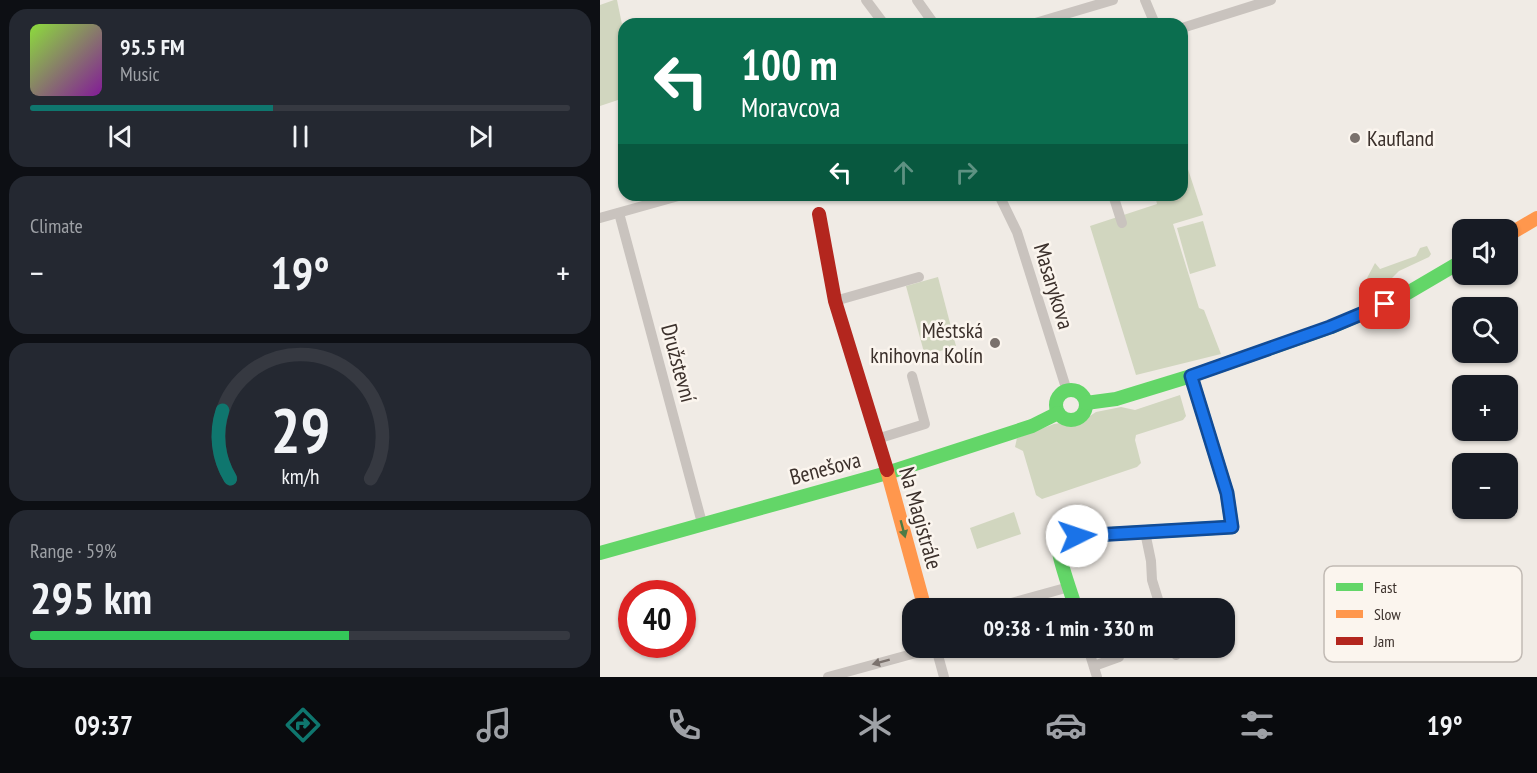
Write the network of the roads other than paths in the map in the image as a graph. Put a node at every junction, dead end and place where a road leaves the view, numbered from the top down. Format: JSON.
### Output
{"nodes":[{"id":1,"x":866,"y":0,"type":"edge"},
{"id":2,"x":917,"y":0,"type":"edge"},
{"id":3,"x":1113,"y":0,"type":"edge"},
{"id":4,"x":1145,"y":0,"type":"edge"},
{"id":5,"x":1271,"y":0,"type":"edge"},
{"id":6,"x":880,"y":18,"type":"edge"},
{"id":7,"x":930,"y":18,"type":"edge"},
{"id":8,"x":1065,"y":18,"type":"edge"},
{"id":9,"x":1152,"y":18,"type":"edge"},
{"id":10,"x":1188,"y":26,"type":"edge"},
{"id":11,"x":661,"y":201,"type":"edge"},
{"id":12,"x":1002,"y":201,"type":"edge"},
{"id":13,"x":1115,"y":201,"type":"edge"},
{"id":14,"x":618,"y":213,"type":"junction"},
{"id":15,"x":819,"y":214,"type":"dead end"},
{"id":16,"x":600,"y":218,"type":"edge"},
{"id":17,"x":1537,"y":218,"type":"edge"},
{"id":18,"x":1122,"y":222,"type":"dead end"},
{"id":19,"x":1518,"y":229,"type":"edge"},
{"id":20,"x":1452,"y":267,"type":"edge"},
{"id":21,"x":920,"y":277,"type":"dead end"},
{"id":22,"x":835,"y":301,"type":"junction"},
{"id":23,"x":912,"y":376,"type":"dead end"},
{"id":24,"x":1191,"y":376,"type":"junction"},
{"id":25,"x":1067,"y":391,"type":"junction"},
{"id":26,"x":1086,"y":403,"type":"junction"},
{"id":27,"x":1058,"y":413,"type":"junction"},
{"id":28,"x":877,"y":439,"type":"junction"},
{"id":29,"x":887,"y":473,"type":"junction"},
{"id":30,"x":702,"y":524,"type":"junction"},
{"id":31,"x":1145,"y":532,"type":"junction"},
{"id":32,"x":600,"y":553,"type":"edge"},
{"id":33,"x":1069,"y":586,"type":"junction"},
{"id":34,"x":922,"y":598,"type":"edge"},
{"id":35,"x":1028,"y":598,"type":"edge"},
{"id":36,"x":1073,"y":598,"type":"edge"},
{"id":37,"x":1158,"y":598,"type":"edge"},
{"id":38,"x":902,"y":657,"type":"edge"},
{"id":39,"x":938,"y":658,"type":"edge"},
{"id":40,"x":1091,"y":658,"type":"edge"},
{"id":41,"x":1116,"y":658,"type":"edge"},
{"id":42,"x":1094,"y":666,"type":"junction"},
{"id":43,"x":828,"y":677,"type":"edge"},
{"id":44,"x":944,"y":677,"type":"edge"},
{"id":45,"x":1097,"y":677,"type":"edge"}],
"edges":[{"from":1,"to":6,"type":"street"},
{"from":2,"to":7,"type":"street"},
{"from":3,"to":8,"type":"street"},
{"from":4,"to":9,"type":"street"},
{"from":5,"to":10,"type":"street"},
{"from":11,"to":14,"type":"street"},
{"from":12,"to":25,"type":"street","name":"Masarykova"},
{"from":13,"to":18,"type":"street"},
{"from":14,"to":16,"type":"street"},
{"from":14,"to":30,"type":"street","name":"Družstevní"},
{"from":15,"to":22,"type":"street","name":"Na Magistrále"},
{"from":17,"to":19,"type":"street"},
{"from":20,"to":24,"type":"street"},
{"from":21,"to":22,"type":"street"},
{"from":22,"to":28,"type":"street","name":"Na Magistrále"},
{"from":23,"to":28,"type":"street"},
{"from":24,"to":26,"type":"street"},
{"from":24,"to":31,"type":"street"},
{"from":25,"to":26,"type":"street"},
{"from":25,"to":27,"type":"street"},
{"from":26,"to":27,"type":"street","name":"Benešova"},
{"from":27,"to":29,"type":"street","name":"Benešova"},
{"from":28,"to":29,"type":"street","name":"Na Magistrále"},
{"from":29,"to":30,"type":"street","name":"Benešova"},
{"from":29,"to":34,"type":"street","name":"Na Magistrále","one_way":true},
{"from":30,"to":32,"type":"street","name":"Benešova"},
{"from":31,"to":33,"type":"street"},
{"from":31,"to":37,"type":"street"},
{"from":33,"to":35,"type":"street"},
{"from":33,"to":36,"type":"street"},
{"from":38,"to":43,"type":"street","one_way":true},
{"from":39,"to":44,"type":"street"},
{"from":40,"to":42,"type":"street"},
{"from":41,"to":42,"type":"street"},
{"from":42,"to":45,"type":"street"}]}
